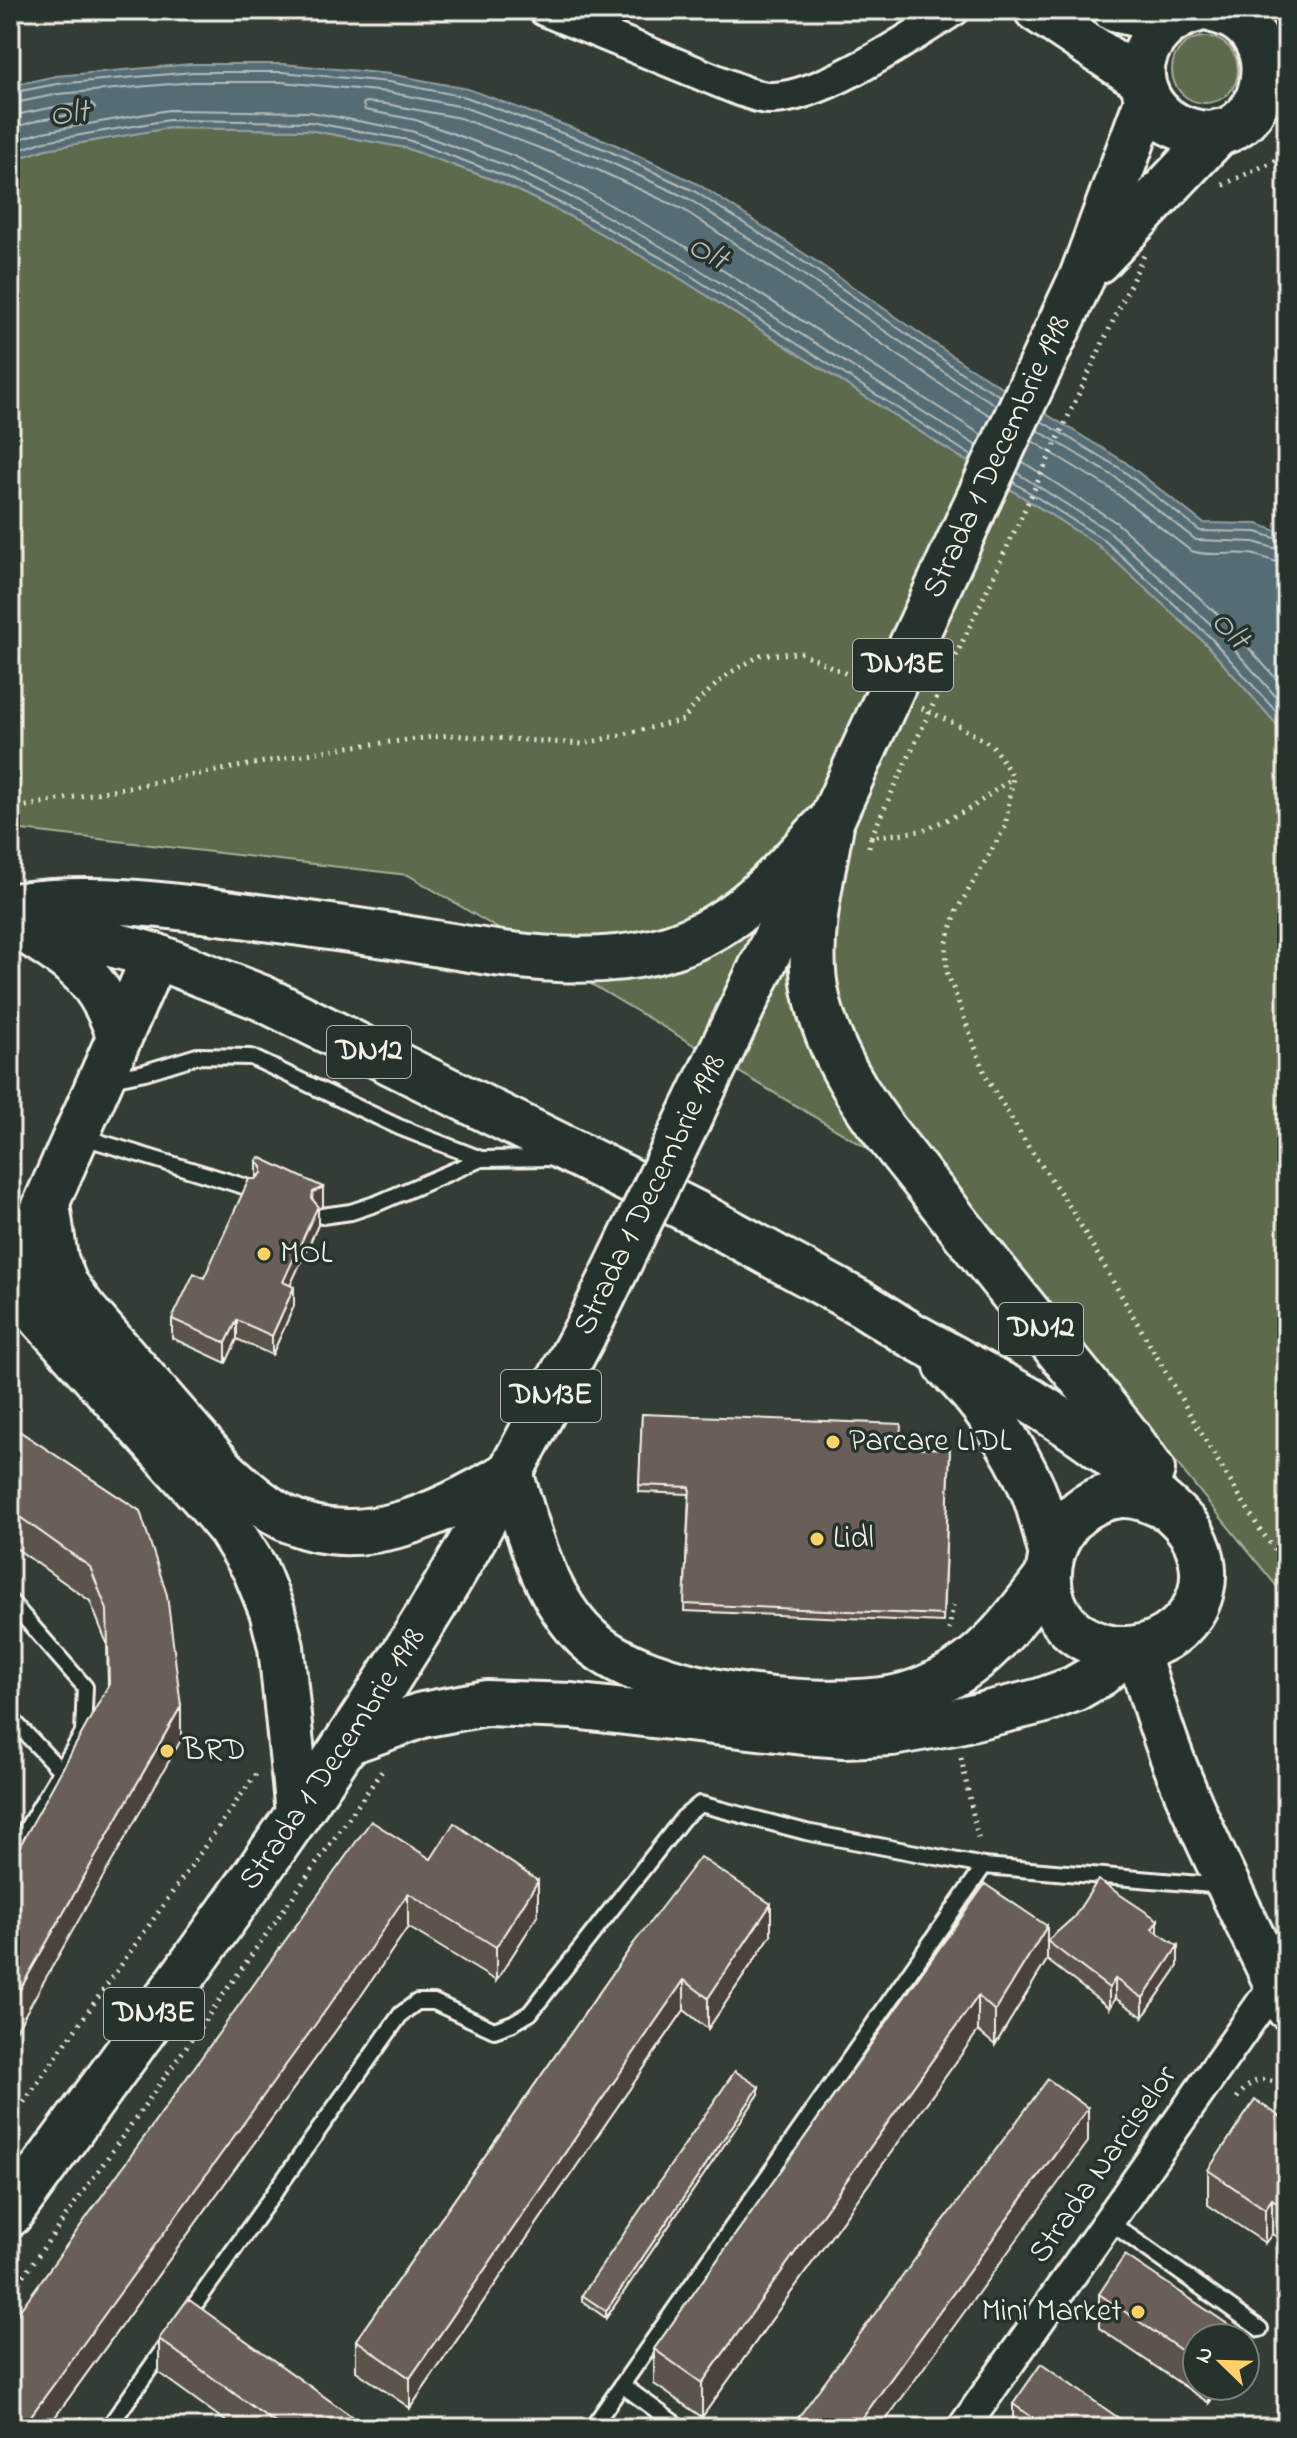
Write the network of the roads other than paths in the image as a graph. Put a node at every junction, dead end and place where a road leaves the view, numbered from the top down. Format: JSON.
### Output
{"nodes":[{"id":1,"x":544,"y":10,"type":"edge"},
{"id":2,"x":954,"y":10,"type":"edge"},
{"id":3,"x":1036,"y":10,"type":"edge"},
{"id":4,"x":1114,"y":10,"type":"edge"},
{"id":5,"x":1220,"y":18,"type":"edge"},
{"id":6,"x":1146,"y":89,"type":"junction"},
{"id":7,"x":1287,"y":106,"type":"edge"},
{"id":8,"x":1232,"y":125,"type":"junction"},
{"id":9,"x":1082,"y":277,"type":"junction"},
{"id":10,"x":832,"y":819,"type":"junction"},
{"id":11,"x":12,"y":918,"type":"edge"},
{"id":12,"x":155,"y":956,"type":"junction"},
{"id":13,"x":119,"y":1035,"type":"junction"},
{"id":14,"x":98,"y":1082,"type":"junction"},
{"id":15,"x":75,"y":1135,"type":"junction"},
{"id":16,"x":581,"y":1157,"type":"junction"},
{"id":17,"x":481,"y":1159,"type":"junction"},
{"id":18,"x":253,"y":1189,"type":"edge"},
{"id":19,"x":47,"y":1201,"type":"junction"},
{"id":20,"x":322,"y":1216,"type":"dead end"},
{"id":21,"x":16,"y":1277,"type":"edge"},
{"id":22,"x":908,"y":1333,"type":"junction"},
{"id":23,"x":510,"y":1473,"type":"junction"},
{"id":24,"x":1176,"y":1515,"type":"junction"},
{"id":25,"x":1050,"y":1563,"type":"junction"},
{"id":26,"x":10,"y":1601,"type":"edge"},
{"id":27,"x":1132,"y":1650,"type":"junction"},
{"id":28,"x":10,"y":1717,"type":"edge"},
{"id":29,"x":347,"y":1742,"type":"junction"},
{"id":30,"x":60,"y":1770,"type":"junction"},
{"id":31,"x":298,"y":1813,"type":"junction"},
{"id":32,"x":10,"y":1857,"type":"edge"},
{"id":33,"x":984,"y":1866,"type":"junction"},
{"id":34,"x":1228,"y":1886,"type":"junction"},
{"id":35,"x":1281,"y":1996,"type":"edge"},
{"id":36,"x":10,"y":2214,"type":"edge"},
{"id":37,"x":1108,"y":2221,"type":"junction"},
{"id":38,"x":1250,"y":2322,"type":"edge"},
{"id":39,"x":622,"y":2385,"type":"junction"},
{"id":40,"x":108,"y":2428,"type":"edge"},
{"id":41,"x":592,"y":2428,"type":"edge"},
{"id":42,"x":681,"y":2428,"type":"edge"},
{"id":43,"x":963,"y":2428,"type":"edge"}],
"edges":[{"from":1,"to":2,"type":"street"},
{"from":3,"to":6,"type":"main road"},
{"from":4,"to":5,"type":"main road"},
{"from":5,"to":6,"type":"main road"},
{"from":5,"to":8,"type":"main road"},
{"from":6,"to":8,"type":"main road"},
{"from":6,"to":9,"type":"main road","name":"Strada 1 Decembrie 1918","number":"DN13E"},
{"from":7,"to":8,"type":"main road"},
{"from":8,"to":9,"type":"main road","name":"Strada 1 Decembrie 1918","number":"DN13E"},
{"from":9,"to":10,"type":"main road","name":"Strada 1 Decembrie 1918","number":"DN13E","bridge":true},
{"from":10,"to":11,"type":"main road"},
{"from":10,"to":23,"type":"main road","name":"Strada 1 Decembrie 1918","number":"DN13E","bridge":true},
{"from":10,"to":24,"type":"main road","number":"DN12"},
{"from":11,"to":12,"type":"main road","number":"DN12"},
{"from":11,"to":13,"type":"main road"},
{"from":12,"to":13,"type":"main road"},
{"from":12,"to":16,"type":"main road","number":"DN12"},
{"from":13,"to":14,"type":"main road"},
{"from":14,"to":15,"type":"main road"},
{"from":14,"to":17,"type":"lane"},
{"from":15,"to":18,"type":"lane"},
{"from":15,"to":19,"type":"main road"},
{"from":16,"to":17,"type":"lane"},
{"from":16,"to":22,"type":"main road","number":"DN12"},
{"from":17,"to":20,"type":"lane"},
{"from":19,"to":21,"type":"main road"},
{"from":19,"to":23,"type":"main road"},
{"from":21,"to":31,"type":"main road"},
{"from":22,"to":24,"type":"main road","number":"DN12"},
{"from":22,"to":25,"type":"main road","number":"DN12"},
{"from":23,"to":25,"type":"main road"},
{"from":23,"to":29,"type":"main road","name":"Strada 1 Decembrie 1918","number":"DN13E"},
{"from":24,"to":25,"type":"main road"},
{"from":24,"to":27,"type":"main road"},
{"from":25,"to":27,"type":"main road"},
{"from":26,"to":30,"type":"lane"},
{"from":27,"to":29,"type":"main road"},
{"from":27,"to":34,"type":"main road"},
{"from":28,"to":30,"type":"lane"},
{"from":29,"to":31,"type":"main road","name":"Strada 1 Decembrie 1918","number":"DN13E"},
{"from":30,"to":32,"type":"lane"},
{"from":31,"to":36,"type":"main road","name":"Strada 1 Decembrie 1918","number":"DN13E"},
{"from":33,"to":34,"type":"lane"},
{"from":33,"to":39,"type":"lane"},
{"from":33,"to":40,"type":"lane"},
{"from":34,"to":35,"type":"main road"},
{"from":35,"to":37,"type":"street","name":"Strada Narciselor"},
{"from":37,"to":38,"type":"lane"},
{"from":37,"to":43,"type":"street","name":"Strada Narciselor"},
{"from":39,"to":41,"type":"lane"},
{"from":39,"to":42,"type":"lane"}]}
